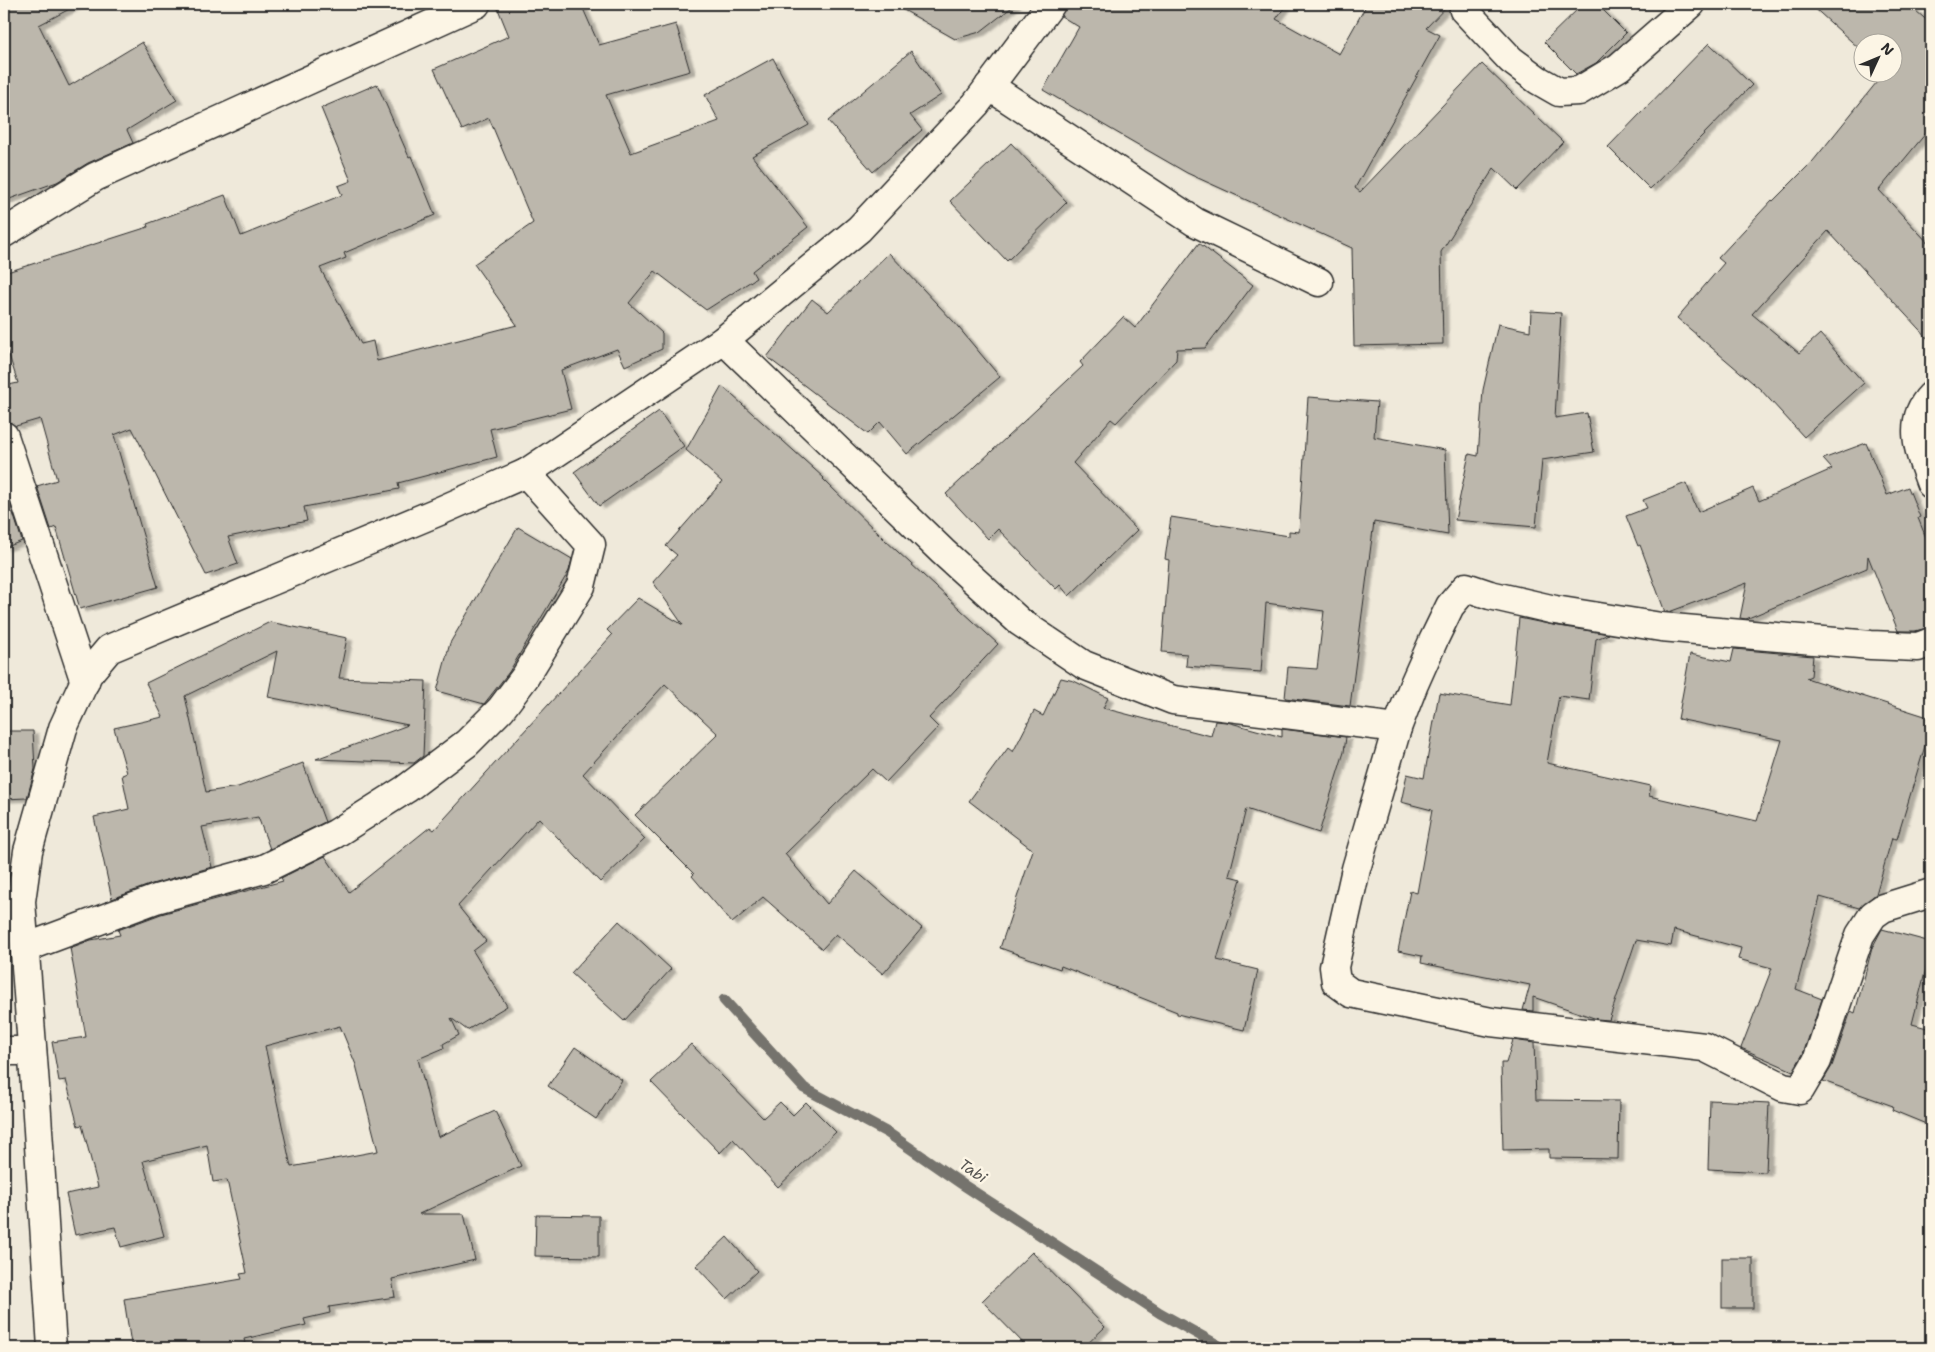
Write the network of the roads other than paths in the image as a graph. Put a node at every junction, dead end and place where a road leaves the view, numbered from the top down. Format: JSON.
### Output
{"nodes":[{"id":1,"x":476,"y":4,"type":"edge"},
{"id":2,"x":1051,"y":4,"type":"edge"},
{"id":3,"x":1466,"y":4,"type":"edge"},
{"id":4,"x":1691,"y":4,"type":"edge"},
{"id":5,"x":989,"y":86,"type":"junction"},
{"id":6,"x":4,"y":233,"type":"edge"},
{"id":7,"x":1319,"y":282,"type":"dead end"},
{"id":8,"x":724,"y":340,"type":"junction"},
{"id":9,"x":1931,"y":396,"type":"edge"},
{"id":10,"x":4,"y":436,"type":"edge"},
{"id":11,"x":526,"y":473,"type":"junction"},
{"id":12,"x":1931,"y":484,"type":"edge"},
{"id":13,"x":1931,"y":642,"type":"edge"},
{"id":14,"x":85,"y":682,"type":"junction"},
{"id":15,"x":1397,"y":728,"type":"junction"},
{"id":16,"x":1931,"y":893,"type":"edge"},
{"id":17,"x":24,"y":948,"type":"junction"},
{"id":18,"x":4,"y":1051,"type":"edge"},
{"id":19,"x":32,"y":1051,"type":"junction"},
{"id":20,"x":52,"y":1348,"type":"edge"}],
"edges":[{"from":1,"to":6,"type":"street"},
{"from":2,"to":5,"type":"street"},
{"from":3,"to":4,"type":"street"},
{"from":5,"to":7,"type":"street"},
{"from":5,"to":8,"type":"street"},
{"from":8,"to":11,"type":"street"},
{"from":8,"to":15,"type":"street"},
{"from":9,"to":12,"type":"street"},
{"from":10,"to":14,"type":"street"},
{"from":11,"to":14,"type":"street"},
{"from":11,"to":17,"type":"street"},
{"from":13,"to":15,"type":"street"},
{"from":14,"to":17,"type":"street"},
{"from":15,"to":16,"type":"street"},
{"from":17,"to":19,"type":"street"},
{"from":18,"to":19,"type":"street"},
{"from":19,"to":20,"type":"street"}]}
